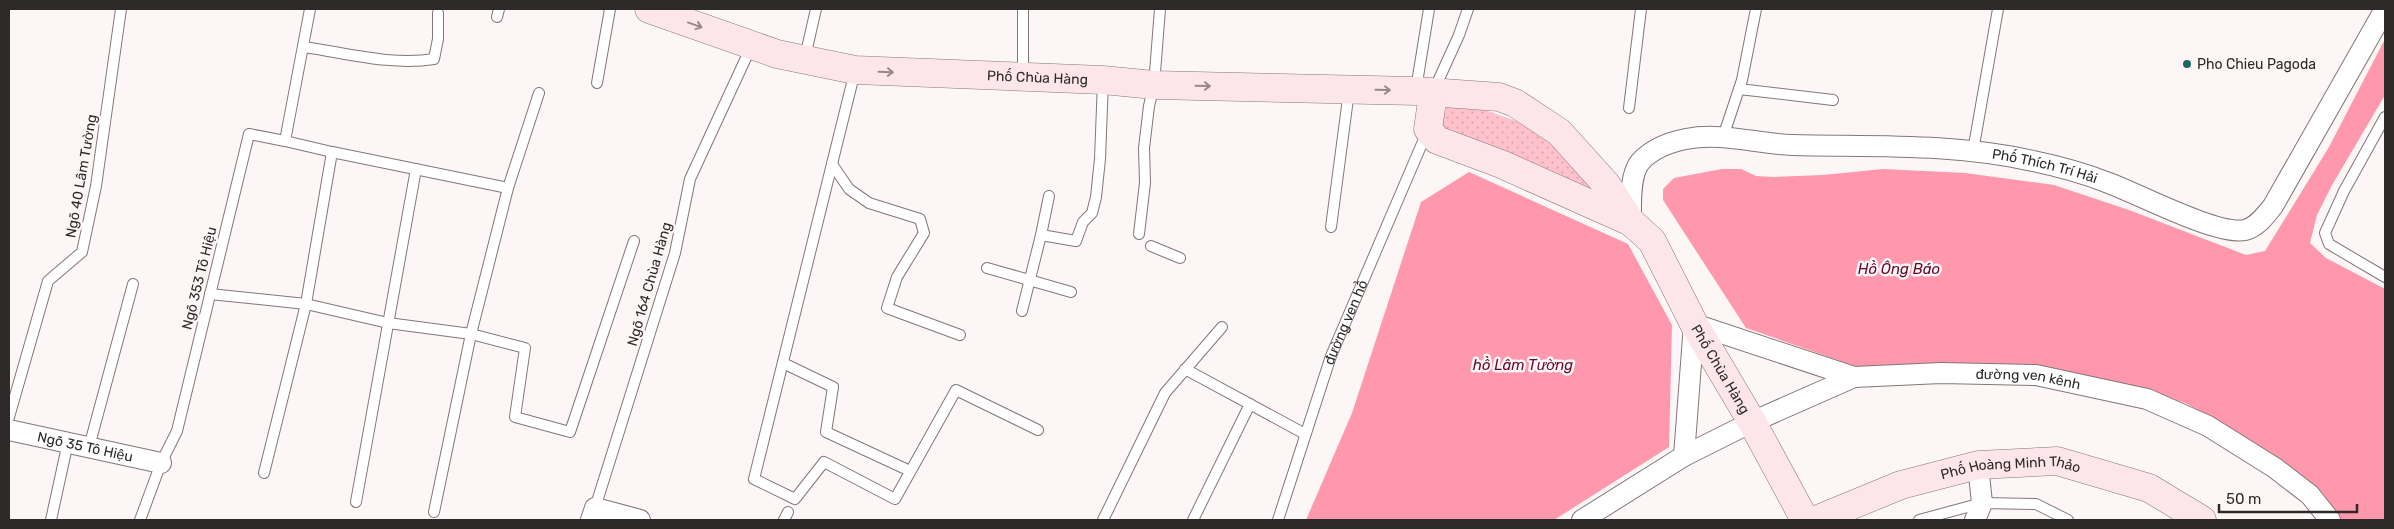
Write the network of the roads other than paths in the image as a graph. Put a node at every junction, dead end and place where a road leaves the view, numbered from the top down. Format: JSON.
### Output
{"nodes":[{"id":1,"x":121,"y":9,"type":"edge"},
{"id":2,"x":310,"y":9,"type":"edge"},
{"id":3,"x":610,"y":9,"type":"edge"},
{"id":4,"x":649,"y":9,"type":"edge"},
{"id":5,"x":816,"y":9,"type":"edge"},
{"id":6,"x":1023,"y":9,"type":"edge"},
{"id":7,"x":1160,"y":9,"type":"edge"},
{"id":8,"x":1429,"y":9,"type":"edge"},
{"id":9,"x":1468,"y":9,"type":"edge"},
{"id":10,"x":1641,"y":9,"type":"edge"},
{"id":11,"x":1756,"y":9,"type":"edge"},
{"id":12,"x":1998,"y":9,"type":"edge"},
{"id":13,"x":2384,"y":9,"type":"edge"},
{"id":14,"x":438,"y":13,"type":"dead end"},
{"id":15,"x":751,"y":46,"type":"junction"},
{"id":16,"x":304,"y":47,"type":"junction"},
{"id":17,"x":804,"y":58,"type":"junction"},
{"id":18,"x":855,"y":70,"type":"junction"},
{"id":19,"x":1023,"y":78,"type":"junction"},
{"id":20,"x":1103,"y":80,"type":"junction"},
{"id":21,"x":597,"y":83,"type":"dead end"},
{"id":22,"x":1154,"y":85,"type":"junction"},
{"id":23,"x":1739,"y":89,"type":"junction"},
{"id":24,"x":1349,"y":90,"type":"junction"},
{"id":25,"x":1424,"y":92,"type":"junction"},
{"id":26,"x":539,"y":93,"type":"dead end"},
{"id":27,"x":1833,"y":100,"type":"dead end"},
{"id":28,"x":1629,"y":108,"type":"dead end"},
{"id":29,"x":2385,"y":117,"type":"edge"},
{"id":30,"x":1428,"y":129,"type":"junction"},
{"id":31,"x":1723,"y":137,"type":"junction"},
{"id":32,"x":285,"y":141,"type":"junction"},
{"id":33,"x":1973,"y":151,"type":"junction"},
{"id":34,"x":332,"y":152,"type":"junction"},
{"id":35,"x":832,"y":164,"type":"junction"},
{"id":36,"x":416,"y":169,"type":"junction"},
{"id":37,"x":508,"y":188,"type":"junction"},
{"id":38,"x":1049,"y":196,"type":"dead end"},
{"id":39,"x":1631,"y":222,"type":"junction"},
{"id":40,"x":1332,"y":227,"type":"dead end"},
{"id":41,"x":1139,"y":234,"type":"dead end"},
{"id":42,"x":1041,"y":235,"type":"junction"},
{"id":43,"x":634,"y":241,"type":"dead end"},
{"id":44,"x":1151,"y":246,"type":"dead end"},
{"id":45,"x":1180,"y":258,"type":"dead end"},
{"id":46,"x":987,"y":268,"type":"dead end"},
{"id":47,"x":2385,"y":277,"type":"edge"},
{"id":48,"x":1032,"y":279,"type":"junction"},
{"id":49,"x":133,"y":284,"type":"dead end"},
{"id":50,"x":1071,"y":292,"type":"dead end"},
{"id":51,"x":210,"y":294,"type":"junction"},
{"id":52,"x":306,"y":304,"type":"junction"},
{"id":53,"x":1022,"y":311,"type":"dead end"},
{"id":54,"x":388,"y":323,"type":"junction"},
{"id":55,"x":1694,"y":324,"type":"junction"},
{"id":56,"x":1222,"y":327,"type":"dead end"},
{"id":57,"x":471,"y":334,"type":"junction"},
{"id":58,"x":960,"y":335,"type":"dead end"},
{"id":59,"x":783,"y":362,"type":"junction"},
{"id":60,"x":1185,"y":369,"type":"junction"},
{"id":61,"x":1854,"y":377,"type":"junction"},
{"id":62,"x":1250,"y":404,"type":"junction"},
{"id":63,"x":9,"y":417,"type":"edge"},
{"id":64,"x":1752,"y":422,"type":"junction"},
{"id":65,"x":9,"y":430,"type":"edge"},
{"id":66,"x":1038,"y":430,"type":"dead end"},
{"id":67,"x":1305,"y":434,"type":"junction"},
{"id":68,"x":68,"y":442,"type":"junction"},
{"id":69,"x":89,"y":446,"type":"junction"},
{"id":70,"x":1684,"y":456,"type":"junction"},
{"id":71,"x":161,"y":462,"type":"junction"},
{"id":72,"x":1978,"y":465,"type":"junction"},
{"id":73,"x":910,"y":471,"type":"junction"},
{"id":74,"x":264,"y":473,"type":"dead end"},
{"id":75,"x":356,"y":502,"type":"dead end"},
{"id":76,"x":434,"y":512,"type":"dead end"},
{"id":77,"x":1978,"y":512,"type":"edge"},
{"id":78,"x":593,"y":514,"type":"edge"},
{"id":79,"x":51,"y":520,"type":"edge"},
{"id":80,"x":140,"y":520,"type":"edge"},
{"id":81,"x":640,"y":520,"type":"edge"},
{"id":82,"x":1103,"y":520,"type":"edge"},
{"id":83,"x":1193,"y":520,"type":"edge"},
{"id":84,"x":1278,"y":520,"type":"edge"},
{"id":85,"x":1582,"y":520,"type":"edge"},
{"id":86,"x":1804,"y":520,"type":"edge"},
{"id":87,"x":1816,"y":520,"type":"edge"},
{"id":88,"x":1919,"y":520,"type":"edge"},
{"id":89,"x":2068,"y":520,"type":"edge"},
{"id":90,"x":2202,"y":520,"type":"edge"},
{"id":91,"x":2330,"y":520,"type":"edge"}],
"edges":[{"from":1,"to":63,"type":"lane","name":"Ngõ 40 Lâm Tường"},
{"from":2,"to":16,"type":"lane"},
{"from":3,"to":21,"type":"lane"},
{"from":4,"to":15,"type":"street","name":"Phố Chùa Hàng","one_way":true},
{"from":5,"to":17,"type":"lane"},
{"from":6,"to":19,"type":"lane"},
{"from":7,"to":22,"type":"lane"},
{"from":8,"to":25,"type":"lane"},
{"from":9,"to":25,"type":"lane"},
{"from":10,"to":28,"type":"lane"},
{"from":11,"to":23,"type":"lane"},
{"from":12,"to":33,"type":"lane"},
{"from":13,"to":33,"type":"street","name":"Phố Thích Trí Hải"},
{"from":14,"to":16,"type":"lane"},
{"from":15,"to":17,"type":"street","name":"Phố Chùa Hàng"},
{"from":15,"to":78,"type":"lane","name":"Ngõ 164 Chùa Hàng"},
{"from":16,"to":32,"type":"lane"},
{"from":17,"to":18,"type":"street","name":"Phố Chùa Hàng"},
{"from":18,"to":19,"type":"street","name":"Phố Chùa Hàng","one_way":true},
{"from":18,"to":35,"type":"lane"},
{"from":19,"to":20,"type":"street","name":"Phố Chùa Hàng"},
{"from":20,"to":22,"type":"street","name":"Phố Chùa Hàng"},
{"from":20,"to":42,"type":"lane"},
{"from":22,"to":24,"type":"street","name":"Phố Chùa Hàng","one_way":true},
{"from":22,"to":41,"type":"lane"},
{"from":23,"to":27,"type":"lane"},
{"from":23,"to":31,"type":"lane"},
{"from":24,"to":25,"type":"street","name":"Phố Chùa Hàng","one_way":true},
{"from":24,"to":40,"type":"lane"},
{"from":25,"to":30,"type":"street"},
{"from":25,"to":39,"type":"street","name":"Phố Chùa Hàng"},
{"from":26,"to":37,"type":"lane"},
{"from":29,"to":47,"type":"lane"},
{"from":30,"to":39,"type":"street","name":"Phố Chùa Hàng"},
{"from":30,"to":67,"type":"lane","name":"đường ven hồ"},
{"from":31,"to":33,"type":"street","name":"Phố Thích Trí Hải"},
{"from":31,"to":39,"type":"street","name":"Phố Thích Trí Hải"},
{"from":32,"to":34,"type":"lane"},
{"from":32,"to":51,"type":"lane","name":"Ngõ 353 Tô Hiệu"},
{"from":34,"to":36,"type":"lane"},
{"from":34,"to":52,"type":"lane"},
{"from":35,"to":58,"type":"lane"},
{"from":35,"to":59,"type":"lane"},
{"from":36,"to":37,"type":"lane"},
{"from":36,"to":54,"type":"lane"},
{"from":37,"to":57,"type":"lane"},
{"from":38,"to":42,"type":"lane"},
{"from":39,"to":55,"type":"street","name":"Phố Chùa Hàng"},
{"from":42,"to":48,"type":"lane"},
{"from":43,"to":57,"type":"lane"},
{"from":44,"to":45,"type":"lane"},
{"from":46,"to":48,"type":"lane"},
{"from":48,"to":50,"type":"lane"},
{"from":48,"to":53,"type":"lane"},
{"from":49,"to":69,"type":"lane"},
{"from":51,"to":52,"type":"lane"},
{"from":51,"to":71,"type":"lane","name":"Ngõ 353 Tô Hiệu"},
{"from":52,"to":54,"type":"lane"},
{"from":52,"to":74,"type":"lane"},
{"from":54,"to":57,"type":"lane"},
{"from":54,"to":75,"type":"lane"},
{"from":55,"to":61,"type":"street","name":"đường ven kênh"},
{"from":55,"to":64,"type":"street","name":"Phố Chùa Hàng"},
{"from":55,"to":70,"type":"street"},
{"from":56,"to":60,"type":"lane"},
{"from":57,"to":76,"type":"lane"},
{"from":59,"to":73,"type":"lane"},
{"from":59,"to":73,"type":"lane"},
{"from":60,"to":62,"type":"lane"},
{"from":60,"to":82,"type":"lane"},
{"from":61,"to":64,"type":"street"},
{"from":61,"to":91,"type":"street","name":"đường ven kênh"},
{"from":62,"to":67,"type":"lane"},
{"from":62,"to":83,"type":"lane"},
{"from":64,"to":70,"type":"street"},
{"from":64,"to":86,"type":"street","name":"Phố Chùa Hàng"},
{"from":65,"to":68,"type":"street","name":"Ngõ 35 Tô Hiệu"},
{"from":66,"to":73,"type":"lane"},
{"from":67,"to":84,"type":"lane","name":"đường ven hồ"},
{"from":68,"to":69,"type":"street","name":"Ngõ 35 Tô Hiệu"},
{"from":68,"to":79,"type":"lane"},
{"from":69,"to":71,"type":"street","name":"Ngõ 35 Tô Hiệu"},
{"from":70,"to":85,"type":"street"},
{"from":71,"to":80,"type":"lane","name":"Ngõ 353 Tô Hiệu"},
{"from":72,"to":77,"type":"street"},
{"from":72,"to":87,"type":"street","name":"Phố Hoàng Minh Thảo"},
{"from":72,"to":90,"type":"street","name":"Phố Hoàng Minh Thảo"},
{"from":77,"to":88,"type":"lane"},
{"from":77,"to":89,"type":"lane"},
{"from":78,"to":81,"type":"street"}]}
